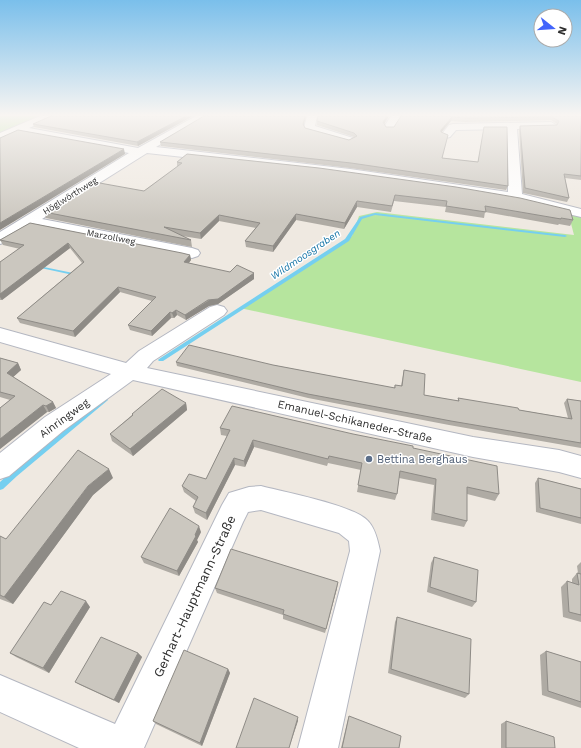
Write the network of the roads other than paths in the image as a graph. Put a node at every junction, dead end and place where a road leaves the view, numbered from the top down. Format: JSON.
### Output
{"nodes":[{"id":1,"x":143,"y":151,"type":"joint"},
{"id":2,"x":513,"y":151,"type":"edge"},
{"id":3,"x":515,"y":197,"type":"junction"},
{"id":4,"x":581,"y":213,"type":"edge"},
{"id":5,"x":30,"y":221,"type":"junction"},
{"id":6,"x":0,"y":239,"type":"edge"},
{"id":7,"x":192,"y":253,"type":"dead end"},
{"id":8,"x":217,"y":311,"type":"dead end"},
{"id":9,"x":0,"y":335,"type":"edge"},
{"id":10,"x":130,"y":372,"type":"junction"},
{"id":11,"x":581,"y":467,"type":"edge"},
{"id":12,"x":0,"y":468,"type":"edge"},
{"id":13,"x":0,"y":693,"type":"edge"},
{"id":14,"x":124,"y":748,"type":"edge"},
{"id":15,"x":318,"y":748,"type":"edge"}],
"edges":[{"from":1,"to":3,"type":"street"},
{"from":1,"to":5,"type":"street","name":"Höglwörthweg"},
{"from":2,"to":3,"type":"street"},
{"from":3,"to":4,"type":"street"},
{"from":5,"to":6,"type":"street","name":"Höglwörthweg"},
{"from":5,"to":7,"type":"street","name":"Marzollweg"},
{"from":8,"to":10,"type":"street","name":"Ainringweg"},
{"from":9,"to":10,"type":"street"},
{"from":10,"to":11,"type":"street","name":"Emanuel-Schikaneder-Straße"},
{"from":10,"to":12,"type":"street","name":"Ainringweg"},
{"from":13,"to":14,"type":"street","name":"Gerhart-Hauptmann-Straße"},
{"from":14,"to":15,"type":"street","name":"Gerhart-Hauptmann-Straße"}]}
